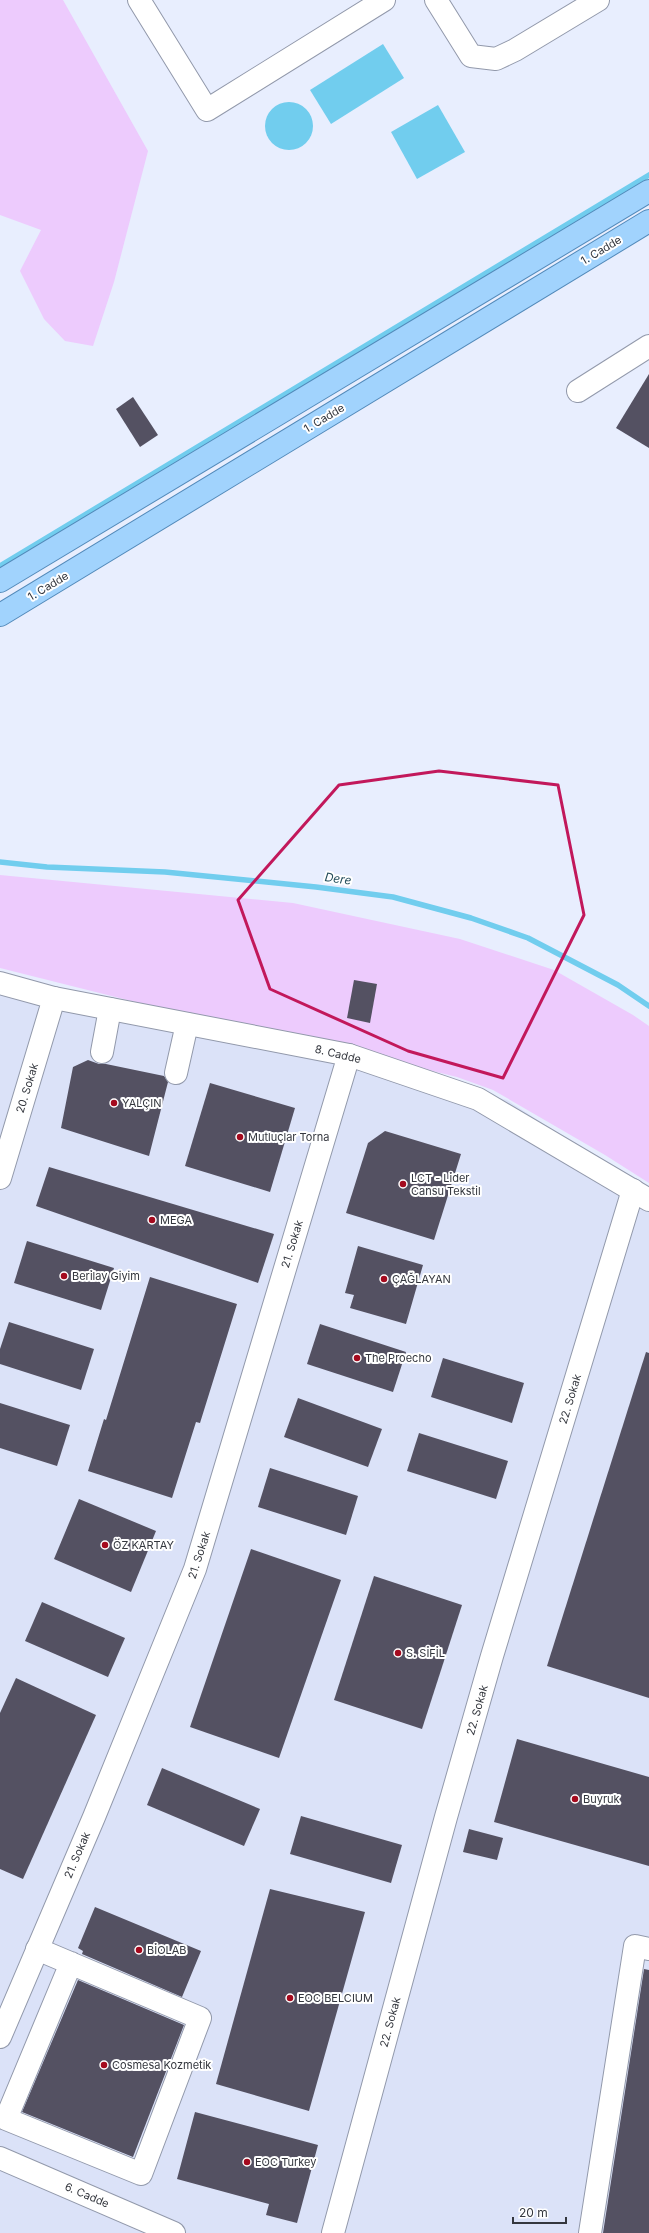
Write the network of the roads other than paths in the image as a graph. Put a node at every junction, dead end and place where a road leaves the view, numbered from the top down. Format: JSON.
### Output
{"nodes":[{"id":1,"x":139,"y":0,"type":"edge"},
{"id":2,"x":384,"y":0,"type":"edge"},
{"id":3,"x":436,"y":0,"type":"edge"},
{"id":4,"x":598,"y":0,"type":"edge"},
{"id":5,"x":649,"y":191,"type":"edge"},
{"id":6,"x":649,"y":221,"type":"edge"},
{"id":7,"x":649,"y":346,"type":"edge"},
{"id":8,"x":578,"y":391,"type":"dead end"},
{"id":9,"x":0,"y":581,"type":"edge"},
{"id":10,"x":0,"y":615,"type":"edge"},
{"id":11,"x":0,"y":983,"type":"edge"},
{"id":12,"x":54,"y":998,"type":"junction"},
{"id":13,"x":110,"y":1009,"type":"junction"},
{"id":14,"x":187,"y":1024,"type":"junction"},
{"id":15,"x":102,"y":1052,"type":"dead end"},
{"id":16,"x":349,"y":1055,"type":"junction"},
{"id":17,"x":176,"y":1073,"type":"dead end"},
{"id":18,"x":0,"y":1178,"type":"edge"},
{"id":19,"x":641,"y":1195,"type":"edge"},
{"id":20,"x":37,"y":1948,"type":"junction"},
{"id":21,"x":649,"y":1949,"type":"edge"},
{"id":22,"x":71,"y":1963,"type":"junction"},
{"id":23,"x":0,"y":2037,"type":"edge"},
{"id":24,"x":0,"y":2158,"type":"edge"},
{"id":25,"x":174,"y":2233,"type":"edge"},
{"id":26,"x":333,"y":2233,"type":"edge"},
{"id":27,"x":590,"y":2233,"type":"edge"}],
"edges":[{"from":1,"to":2,"type":"street"},
{"from":3,"to":4,"type":"street"},
{"from":5,"to":9,"type":"main road"},
{"from":6,"to":10,"type":"main road","name":"1. Cadde"},
{"from":7,"to":8,"type":"street"},
{"from":11,"to":12,"type":"street","name":"8. Cadde"},
{"from":12,"to":13,"type":"street","name":"8. Cadde"},
{"from":12,"to":18,"type":"street","name":"20. Sokak"},
{"from":13,"to":14,"type":"street","name":"8. Cadde"},
{"from":13,"to":15,"type":"street"},
{"from":14,"to":16,"type":"street","name":"8. Cadde"},
{"from":14,"to":17,"type":"street"},
{"from":16,"to":19,"type":"street","name":"8. Cadde"},
{"from":16,"to":20,"type":"street","name":"21. Sokak"},
{"from":19,"to":26,"type":"street","name":"22. Sokak"},
{"from":20,"to":22,"type":"street"},
{"from":20,"to":23,"type":"street","name":"21. Sokak"},
{"from":21,"to":27,"type":"street"},
{"from":22,"to":22,"type":"street"},
{"from":24,"to":25,"type":"street","name":"6. Cadde"}]}
